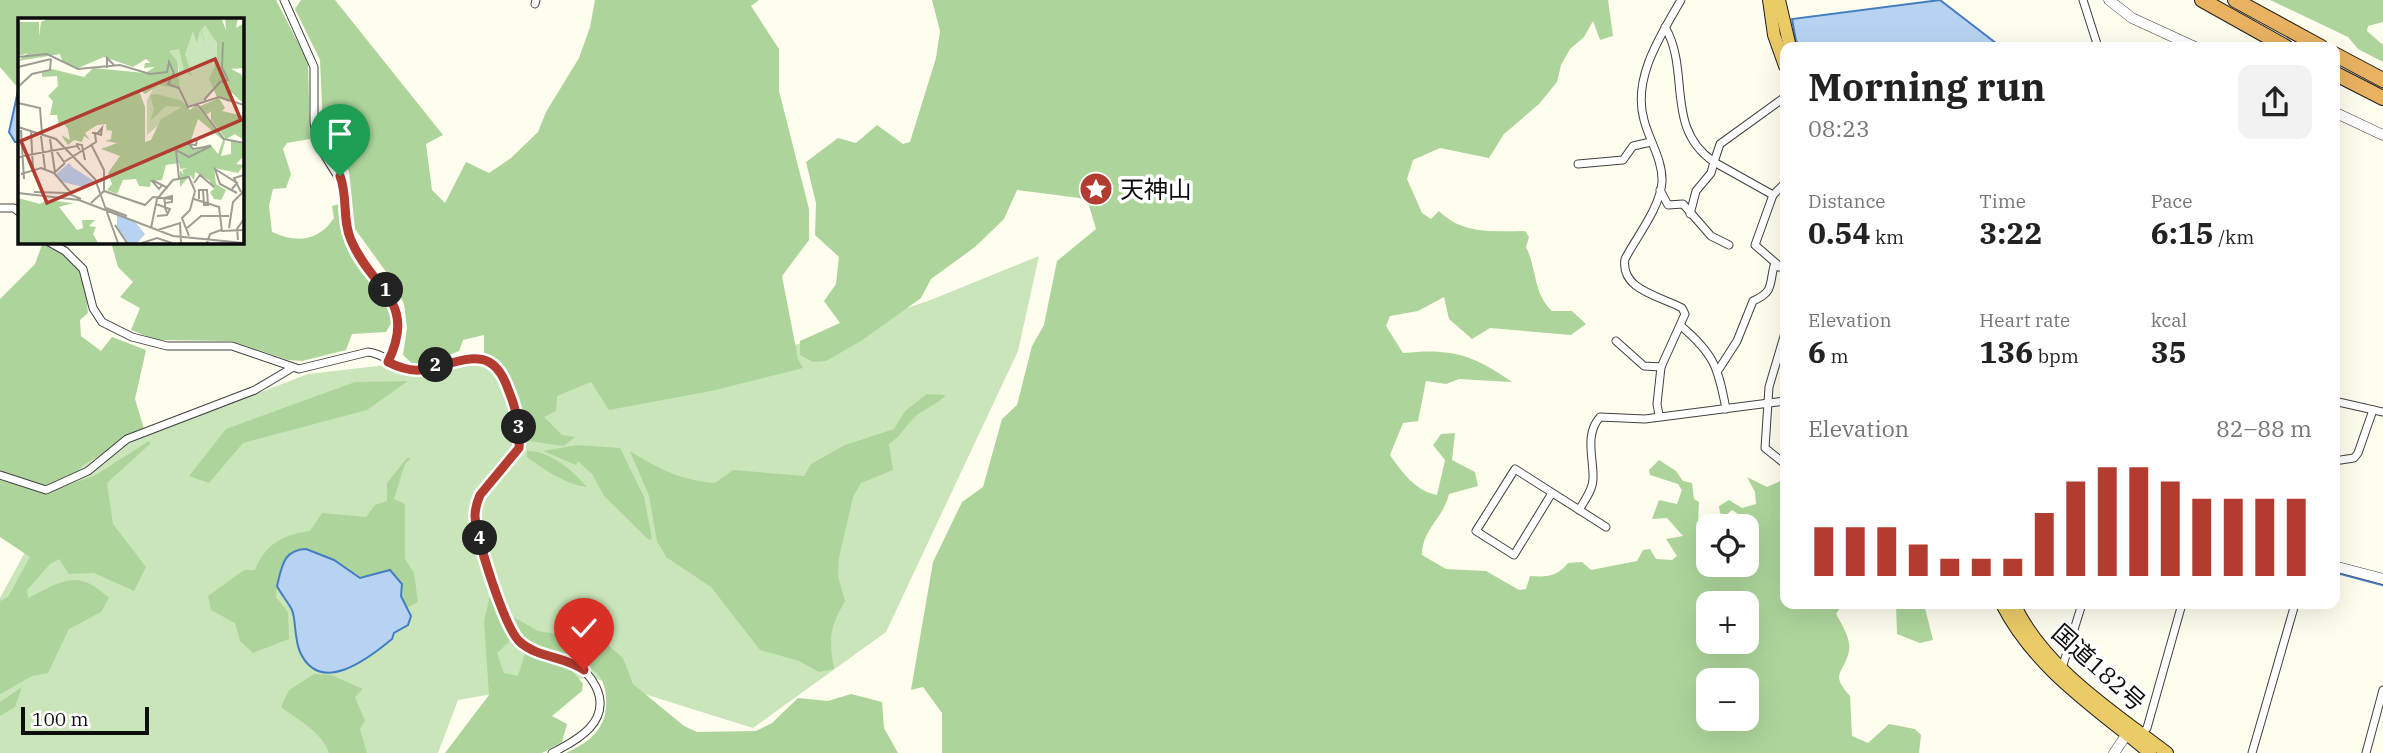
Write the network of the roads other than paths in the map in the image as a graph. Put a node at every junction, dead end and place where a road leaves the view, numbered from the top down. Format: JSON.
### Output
{"nodes":[{"id":1,"x":284,"y":0,"type":"edge"},
{"id":2,"x":1681,"y":0,"type":"edge"},
{"id":3,"x":1769,"y":0,"type":"edge"},
{"id":4,"x":1779,"y":0,"type":"edge"},
{"id":5,"x":2083,"y":0,"type":"edge"},
{"id":6,"x":2109,"y":0,"type":"edge"},
{"id":7,"x":2202,"y":0,"type":"edge"},
{"id":8,"x":2235,"y":0,"type":"edge"},
{"id":9,"x":1665,"y":27,"type":"junction"},
{"id":10,"x":1789,"y":42,"type":"edge"},
{"id":11,"x":2096,"y":42,"type":"edge"},
{"id":12,"x":2184,"y":42,"type":"edge"},
{"id":13,"x":2277,"y":42,"type":"edge"},
{"id":14,"x":2312,"y":42,"type":"edge"},
{"id":15,"x":1780,"y":51,"type":"edge"},
{"id":16,"x":2340,"y":57,"type":"edge"},
{"id":17,"x":2340,"y":76,"type":"edge"},
{"id":18,"x":2383,"y":80,"type":"edge"},
{"id":19,"x":2383,"y":98,"type":"edge"},
{"id":20,"x":1780,"y":101,"type":"edge"},
{"id":21,"x":2340,"y":115,"type":"edge"},
{"id":22,"x":2383,"y":135,"type":"edge"},
{"id":23,"x":1651,"y":142,"type":"junction"},
{"id":24,"x":1714,"y":162,"type":"junction"},
{"id":25,"x":1578,"y":164,"type":"dead end"},
{"id":26,"x":1780,"y":188,"type":"edge"},
{"id":27,"x":1661,"y":190,"type":"junction"},
{"id":28,"x":1773,"y":195,"type":"junction"},
{"id":29,"x":0,"y":208,"type":"edge"},
{"id":30,"x":18,"y":211,"type":"edge"},
{"id":31,"x":1690,"y":214,"type":"junction"},
{"id":32,"x":51,"y":243,"type":"edge"},
{"id":33,"x":1729,"y":245,"type":"dead end"},
{"id":34,"x":1780,"y":265,"type":"edge"},
{"id":35,"x":1780,"y":268,"type":"edge"},
{"id":36,"x":1681,"y":326,"type":"junction"},
{"id":37,"x":1616,"y":341,"type":"dead end"},
{"id":38,"x":1780,"y":350,"type":"edge"},
{"id":39,"x":388,"y":362,"type":"junction"},
{"id":40,"x":292,"y":368,"type":"junction"},
{"id":41,"x":1661,"y":368,"type":"junction"},
{"id":42,"x":1719,"y":369,"type":"junction"},
{"id":43,"x":1780,"y":402,"type":"edge"},
{"id":44,"x":2340,"y":402,"type":"edge"},
{"id":45,"x":1769,"y":403,"type":"junction"},
{"id":46,"x":1726,"y":409,"type":"junction"},
{"id":47,"x":2373,"y":410,"type":"junction"},
{"id":48,"x":2383,"y":412,"type":"edge"},
{"id":49,"x":1659,"y":415,"type":"junction"},
{"id":50,"x":1780,"y":460,"type":"edge"},
{"id":51,"x":2340,"y":460,"type":"edge"},
{"id":52,"x":0,"y":475,"type":"edge"},
{"id":53,"x":1552,"y":493,"type":"junction"},
{"id":54,"x":1578,"y":510,"type":"junction"},
{"id":55,"x":1606,"y":527,"type":"dead end"},
{"id":56,"x":2340,"y":568,"type":"edge"},
{"id":57,"x":2383,"y":579,"type":"edge"},
{"id":58,"x":2004,"y":609,"type":"edge"},
{"id":59,"x":2017,"y":609,"type":"edge"},
{"id":60,"x":2080,"y":609,"type":"edge"},
{"id":61,"x":2181,"y":609,"type":"edge"},
{"id":62,"x":2294,"y":609,"type":"edge"},
{"id":63,"x":2062,"y":668,"type":"junction"},
{"id":64,"x":2383,"y":690,"type":"edge"},
{"id":65,"x":2127,"y":734,"type":"junction"},
{"id":66,"x":2142,"y":734,"type":"junction"},
{"id":67,"x":552,"y":753,"type":"edge"},
{"id":68,"x":2114,"y":753,"type":"edge"},
{"id":69,"x":2150,"y":753,"type":"edge"},
{"id":70,"x":2166,"y":753,"type":"edge"},
{"id":71,"x":2252,"y":753,"type":"edge"},
{"id":72,"x":2366,"y":753,"type":"edge"}],
"edges":[{"from":1,"to":39,"type":"street"},
{"from":2,"to":9,"type":"street"},
{"from":3,"to":15,"type":"highway"},
{"from":4,"to":10,"type":"highway"},
{"from":5,"to":11,"type":"street"},
{"from":6,"to":12,"type":"street"},
{"from":7,"to":13,"type":"highway"},
{"from":8,"to":14,"type":"highway"},
{"from":9,"to":23,"type":"street"},
{"from":9,"to":24,"type":"street"},
{"from":16,"to":18,"type":"highway"},
{"from":17,"to":19,"type":"highway"},
{"from":20,"to":24,"type":"street"},
{"from":21,"to":22,"type":"street"},
{"from":23,"to":25,"type":"street"},
{"from":23,"to":27,"type":"street"},
{"from":24,"to":28,"type":"street"},
{"from":24,"to":31,"type":"street"},
{"from":26,"to":28,"type":"street"},
{"from":27,"to":31,"type":"street"},
{"from":27,"to":36,"type":"street"},
{"from":28,"to":34,"type":"street"},
{"from":29,"to":30,"type":"street"},
{"from":31,"to":33,"type":"street"},
{"from":32,"to":40,"type":"street"},
{"from":35,"to":42,"type":"street"},
{"from":36,"to":41,"type":"street"},
{"from":36,"to":42,"type":"street"},
{"from":37,"to":41,"type":"street"},
{"from":38,"to":45,"type":"street"},
{"from":39,"to":40,"type":"street"},
{"from":39,"to":67,"type":"street"},
{"from":40,"to":52,"type":"street"},
{"from":41,"to":49,"type":"street"},
{"from":42,"to":46,"type":"street"},
{"from":43,"to":45,"type":"street"},
{"from":44,"to":47,"type":"street"},
{"from":45,"to":46,"type":"street"},
{"from":45,"to":50,"type":"street"},
{"from":46,"to":49,"type":"street"},
{"from":47,"to":48,"type":"street"},
{"from":47,"to":51,"type":"street"},
{"from":49,"to":54,"type":"street"},
{"from":53,"to":53,"type":"street"},
{"from":53,"to":54,"type":"street"},
{"from":54,"to":55,"type":"street"},
{"from":56,"to":57,"type":"street"},
{"from":58,"to":65,"type":"highway","name":"国道182号"},
{"from":59,"to":63,"type":"highway","name":"国道182号"},
{"from":60,"to":63,"type":"street"},
{"from":61,"to":66,"type":"street"},
{"from":62,"to":71,"type":"street"},
{"from":63,"to":66,"type":"highway","name":"国道182号"},
{"from":64,"to":72,"type":"street"},
{"from":65,"to":68,"type":"street"},
{"from":65,"to":69,"type":"highway","name":"国道182号"},
{"from":66,"to":70,"type":"highway","name":"国道182号"}]}
